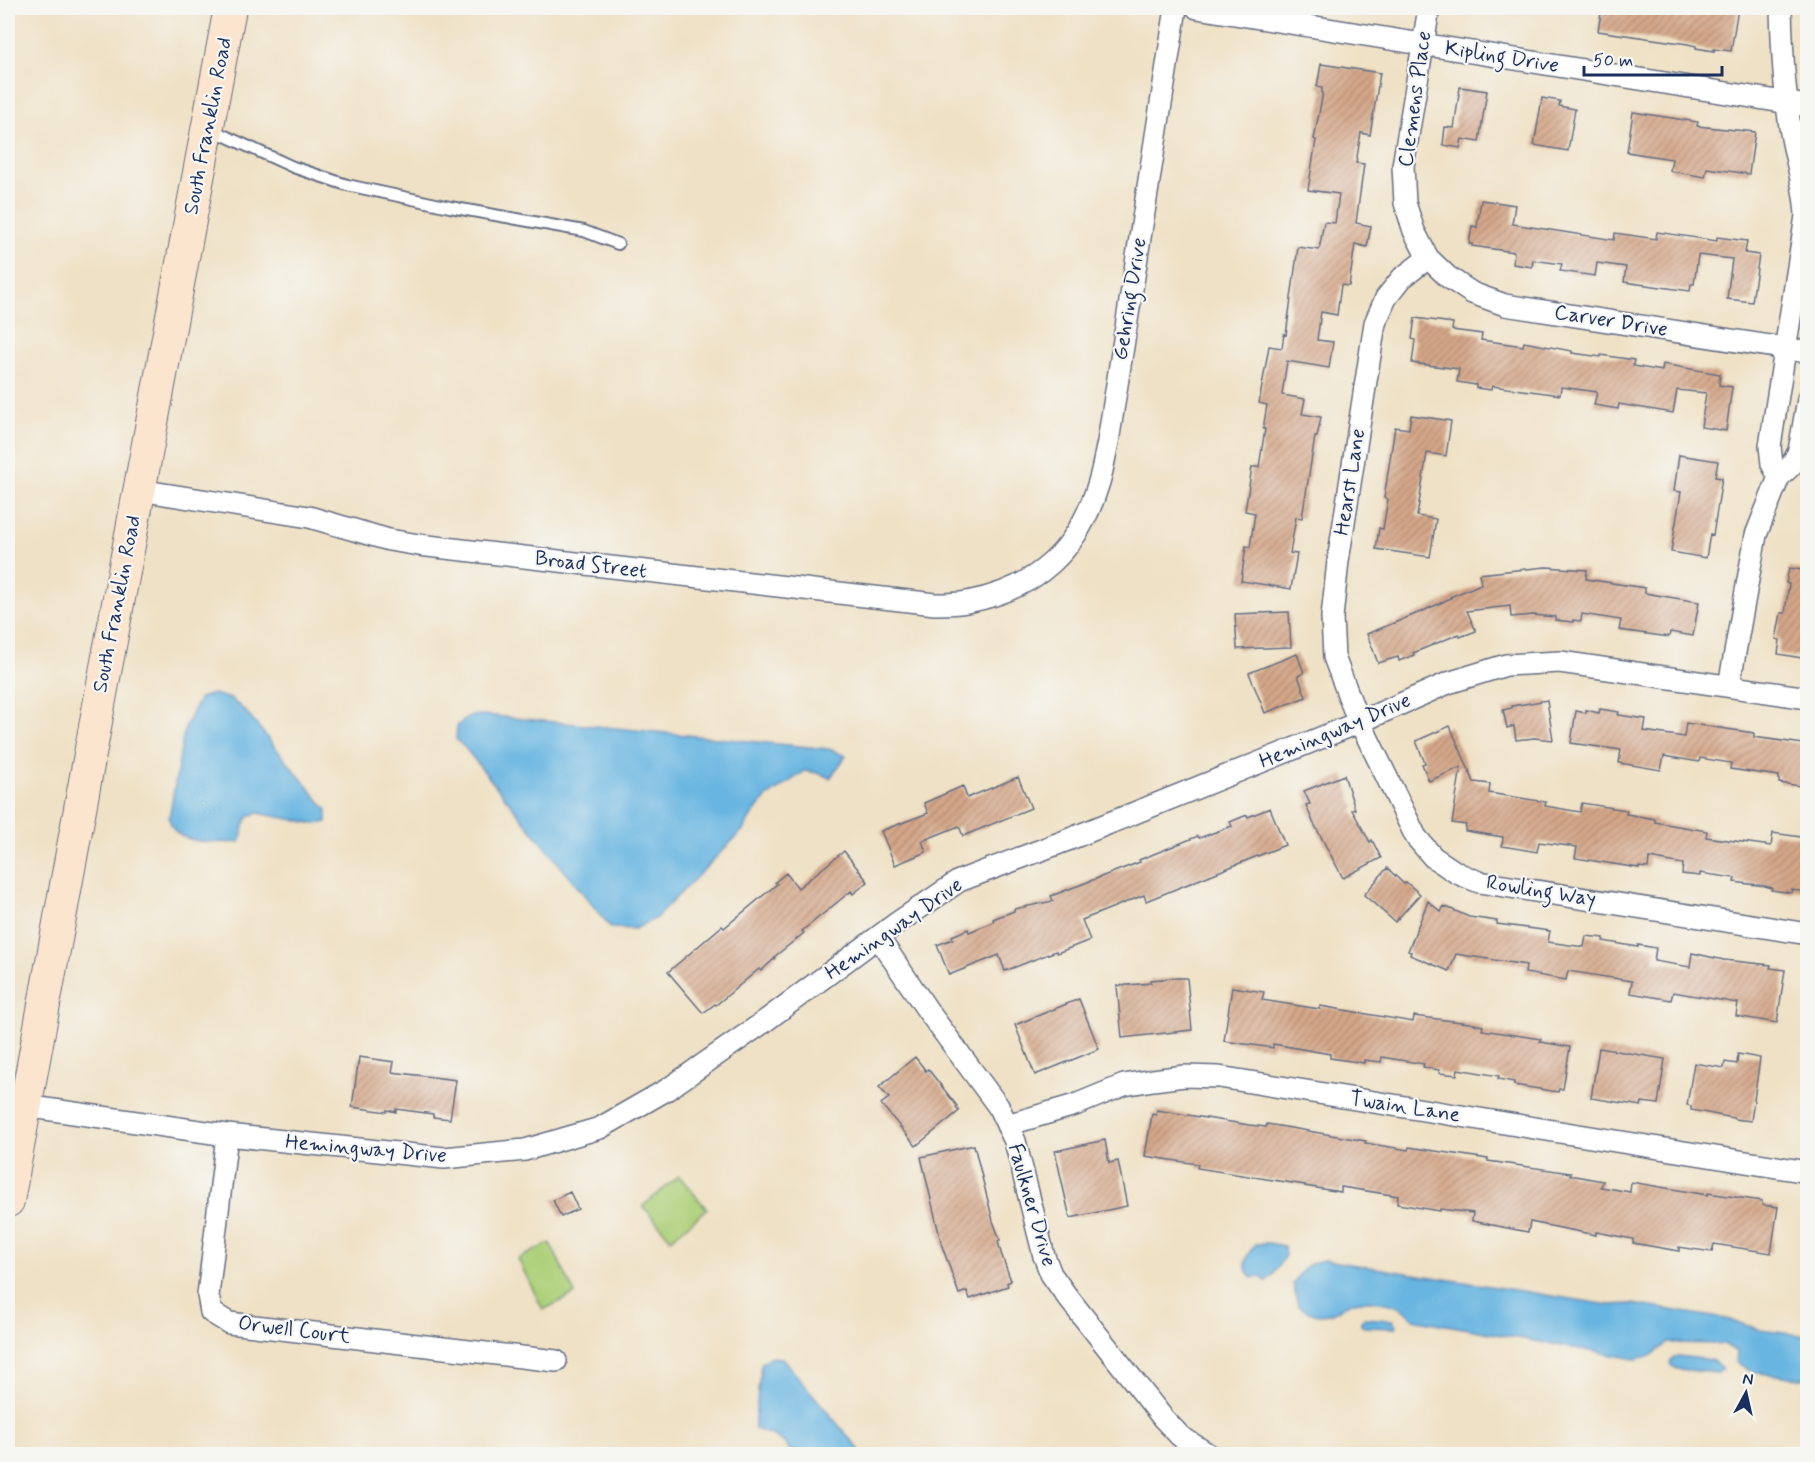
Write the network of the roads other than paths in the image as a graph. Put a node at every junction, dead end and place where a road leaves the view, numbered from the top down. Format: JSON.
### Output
{"nodes":[{"id":1,"x":230,"y":8,"type":"edge"},
{"id":2,"x":1176,"y":8,"type":"edge"},
{"id":3,"x":1197,"y":8,"type":"edge"},
{"id":4,"x":1429,"y":8,"type":"edge"},
{"id":5,"x":1781,"y":8,"type":"edge"},
{"id":6,"x":1423,"y":44,"type":"junction"},
{"id":7,"x":1797,"y":104,"type":"edge"},
{"id":8,"x":207,"y":128,"type":"junction"},
{"id":9,"x":1807,"y":216,"type":"edge"},
{"id":10,"x":618,"y":244,"type":"dead end"},
{"id":11,"x":1428,"y":258,"type":"junction"},
{"id":12,"x":1785,"y":348,"type":"junction"},
{"id":13,"x":1808,"y":352,"type":"edge"},
{"id":14,"x":1808,"y":399,"type":"edge"},
{"id":15,"x":1779,"y":477,"type":"junction"},
{"id":16,"x":139,"y":490,"type":"junction"},
{"id":17,"x":1042,"y":573,"type":"joint"},
{"id":18,"x":1729,"y":686,"type":"junction"},
{"id":19,"x":1808,"y":698,"type":"edge"},
{"id":20,"x":1360,"y":722,"type":"junction"},
{"id":21,"x":1808,"y":934,"type":"edge"},
{"id":22,"x":878,"y":937,"type":"junction"},
{"id":23,"x":25,"y":1106,"type":"junction"},
{"id":24,"x":1007,"y":1125,"type":"junction"},
{"id":25,"x":227,"y":1136,"type":"junction"},
{"id":26,"x":1808,"y":1172,"type":"edge"},
{"id":27,"x":8,"y":1201,"type":"edge"},
{"id":28,"x":556,"y":1361,"type":"dead end"},
{"id":29,"x":1208,"y":1455,"type":"edge"}],
"edges":[{"from":1,"to":8,"type":"main road","name":"South Franklin Road"},
{"from":2,"to":17,"type":"street","name":"Gehring Drive"},
{"from":3,"to":6,"type":"street","name":"Kipling Drive"},
{"from":4,"to":6,"type":"street","name":"Clemens Place"},
{"from":5,"to":7,"type":"street"},
{"from":6,"to":7,"type":"street","name":"Kipling Drive"},
{"from":6,"to":11,"type":"street","name":"Clemens Place"},
{"from":7,"to":9,"type":"street"},
{"from":8,"to":10,"type":"lane"},
{"from":8,"to":16,"type":"main road","name":"South Franklin Road"},
{"from":9,"to":12,"type":"street"},
{"from":11,"to":12,"type":"street","name":"Carver Drive"},
{"from":11,"to":20,"type":"street","name":"Hearst Lane"},
{"from":12,"to":13,"type":"street","name":"Carver Drive"},
{"from":12,"to":15,"type":"street"},
{"from":14,"to":15,"type":"street"},
{"from":15,"to":18,"type":"street"},
{"from":16,"to":17,"type":"street","name":"Broad Street"},
{"from":16,"to":23,"type":"main road","name":"South Franklin Road"},
{"from":18,"to":19,"type":"street","name":"Hemingway Drive"},
{"from":18,"to":20,"type":"street","name":"Hemingway Drive"},
{"from":20,"to":21,"type":"street","name":"Rowling Way"},
{"from":20,"to":22,"type":"street","name":"Hemingway Drive"},
{"from":22,"to":24,"type":"street","name":"Faulkner Drive"},
{"from":22,"to":25,"type":"street","name":"Hemingway Drive"},
{"from":23,"to":25,"type":"street","name":"Hemingway Drive"},
{"from":23,"to":27,"type":"main road","name":"South Franklin Road"},
{"from":24,"to":26,"type":"street","name":"Twain Lane"},
{"from":24,"to":29,"type":"street","name":"Faulkner Drive"},
{"from":25,"to":28,"type":"street","name":"Orwell Court"}]}
